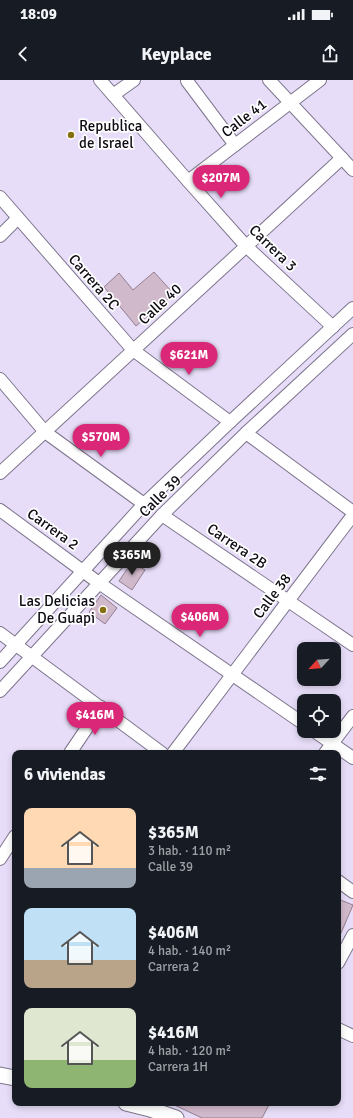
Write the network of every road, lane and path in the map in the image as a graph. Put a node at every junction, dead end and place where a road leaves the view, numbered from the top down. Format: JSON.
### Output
{"nodes":[{"id":1,"x":100,"y":80,"type":"edge"},
{"id":2,"x":134,"y":80,"type":"edge"},
{"id":3,"x":269,"y":80,"type":"edge"},
{"id":4,"x":320,"y":80,"type":"edge"},
{"id":5,"x":187,"y":82,"type":"dead end"},
{"id":6,"x":113,"y":95,"type":"junction"},
{"id":7,"x":290,"y":103,"type":"junction"},
{"id":8,"x":235,"y":145,"type":"junction"},
{"id":9,"x":342,"y":158,"type":"junction"},
{"id":10,"x":353,"y":170,"type":"edge"},
{"id":11,"x":188,"y":182,"type":"junction"},
{"id":12,"x":0,"y":197,"type":"edge"},
{"id":13,"x":18,"y":218,"type":"junction"},
{"id":14,"x":0,"y":236,"type":"edge"},
{"id":15,"x":246,"y":246,"type":"junction"},
{"id":16,"x":353,"y":308,"type":"edge"},
{"id":17,"x":333,"y":327,"type":"junction"},
{"id":18,"x":350,"y":342,"type":"edge"},
{"id":19,"x":133,"y":350,"type":"junction"},
{"id":20,"x":0,"y":379,"type":"edge"},
{"id":21,"x":230,"y":422,"type":"junction"},
{"id":22,"x":45,"y":432,"type":"junction"},
{"id":23,"x":246,"y":434,"type":"junction"},
{"id":24,"x":0,"y":473,"type":"edge"},
{"id":25,"x":144,"y":504,"type":"junction"},
{"id":26,"x":0,"y":510,"type":"edge"},
{"id":27,"x":353,"y":512,"type":"edge"},
{"id":28,"x":162,"y":515,"type":"junction"},
{"id":29,"x":353,"y":516,"type":"edge"},
{"id":30,"x":83,"y":571,"type":"junction"},
{"id":31,"x":99,"y":583,"type":"junction"},
{"id":32,"x":288,"y":601,"type":"junction"},
{"id":33,"x":0,"y":633,"type":"edge"},
{"id":34,"x":16,"y":645,"type":"junction"},
{"id":35,"x":353,"y":645,"type":"edge"},
{"id":36,"x":32,"y":656,"type":"junction"},
{"id":37,"x":0,"y":662,"type":"edge"},
{"id":38,"x":232,"y":675,"type":"junction"},
{"id":39,"x":0,"y":691,"type":"edge"},
{"id":40,"x":101,"y":707,"type":"junction"},
{"id":41,"x":353,"y":716,"type":"edge"},
{"id":42,"x":297,"y":719,"type":"edge"},
{"id":43,"x":320,"y":738,"type":"edge"},
{"id":44,"x":328,"y":748,"type":"edge"},
{"id":45,"x":72,"y":750,"type":"edge"},
{"id":46,"x":158,"y":750,"type":"edge"},
{"id":47,"x":175,"y":750,"type":"edge"},
{"id":48,"x":341,"y":753,"type":"edge"},
{"id":49,"x":353,"y":758,"type":"edge"},
{"id":50,"x":12,"y":841,"type":"edge"},
{"id":51,"x":0,"y":859,"type":"edge"},
{"id":52,"x":341,"y":883,"type":"edge"},
{"id":53,"x":353,"y":892,"type":"edge"},
{"id":54,"x":353,"y":935,"type":"edge"},
{"id":55,"x":341,"y":957,"type":"edge"},
{"id":56,"x":341,"y":1030,"type":"edge"},
{"id":57,"x":353,"y":1036,"type":"edge"},
{"id":58,"x":0,"y":1076,"type":"edge"},
{"id":59,"x":12,"y":1078,"type":"edge"},
{"id":60,"x":150,"y":1106,"type":"edge"},
{"id":61,"x":176,"y":1118,"type":"edge"}],
"edges":[{"from":1,"to":6,"type":"street","name":"Carrera 3"},
{"from":2,"to":6,"type":"street"},
{"from":3,"to":7,"type":"street"},
{"from":4,"to":7,"type":"street","name":"Calle 41"},
{"from":5,"to":8,"type":"street"},
{"from":6,"to":11,"type":"street","name":"Carrera 3"},
{"from":7,"to":8,"type":"street","name":"Calle 41"},
{"from":7,"to":9,"type":"street"},
{"from":8,"to":11,"type":"street","name":"Calle 41"},
{"from":9,"to":10,"type":"street"},
{"from":9,"to":15,"type":"street","name":"Calle 40"},
{"from":11,"to":15,"type":"street","name":"Carrera 3"},
{"from":12,"to":13,"type":"street","name":"Carrera 2C"},
{"from":13,"to":14,"type":"street"},
{"from":13,"to":19,"type":"street","name":"Carrera 2C"},
{"from":15,"to":17,"type":"street","name":"Carrera 3"},
{"from":15,"to":19,"type":"street","name":"Calle 40"},
{"from":16,"to":17,"type":"street","name":"Calle 39"},
{"from":17,"to":21,"type":"street","name":"Calle 39"},
{"from":18,"to":23,"type":"street","name":"Calle 39"},
{"from":19,"to":21,"type":"street","name":"Carrera 2C"},
{"from":19,"to":22,"type":"street","name":"Calle 40"},
{"from":20,"to":22,"type":"street"},
{"from":21,"to":25,"type":"street","name":"Calle 39"},
{"from":22,"to":24,"type":"street","name":"Calle 40"},
{"from":22,"to":25,"type":"street"},
{"from":23,"to":27,"type":"street"},
{"from":23,"to":28,"type":"street","name":"Calle 39"},
{"from":25,"to":30,"type":"street","name":"Calle 39"},
{"from":26,"to":30,"type":"street","name":"Carrera 2"},
{"from":28,"to":31,"type":"street","name":"Calle 39"},
{"from":28,"to":32,"type":"street","name":"Carrera 2B"},
{"from":29,"to":32,"type":"street","name":"Calle 38"},
{"from":30,"to":31,"type":"street","name":"Carrera 2"},
{"from":30,"to":34,"type":"street","name":"Calle 39"},
{"from":31,"to":36,"type":"street","name":"Calle 39"},
{"from":31,"to":38,"type":"street","name":"Carrera 2"},
{"from":32,"to":35,"type":"street","name":"Carrera 2B"},
{"from":32,"to":38,"type":"street","name":"Calle 38"},
{"from":33,"to":34,"type":"street"},
{"from":34,"to":36,"type":"street"},
{"from":34,"to":37,"type":"street","name":"Calle 39"},
{"from":36,"to":39,"type":"street","name":"Calle 39"},
{"from":36,"to":40,"type":"street"},
{"from":38,"to":42,"type":"street","name":"Carrera 2"},
{"from":38,"to":47,"type":"street","name":"Calle 38"},
{"from":40,"to":45,"type":"street"},
{"from":40,"to":46,"type":"street"},
{"from":41,"to":44,"type":"street"},
{"from":43,"to":44,"type":"street"},
{"from":48,"to":49,"type":"street"},
{"from":50,"to":51,"type":"street"},
{"from":52,"to":53,"type":"street"},
{"from":54,"to":55,"type":"street"},
{"from":56,"to":57,"type":"street"},
{"from":58,"to":59,"type":"main road"},
{"from":60,"to":61,"type":"main road"}]}
